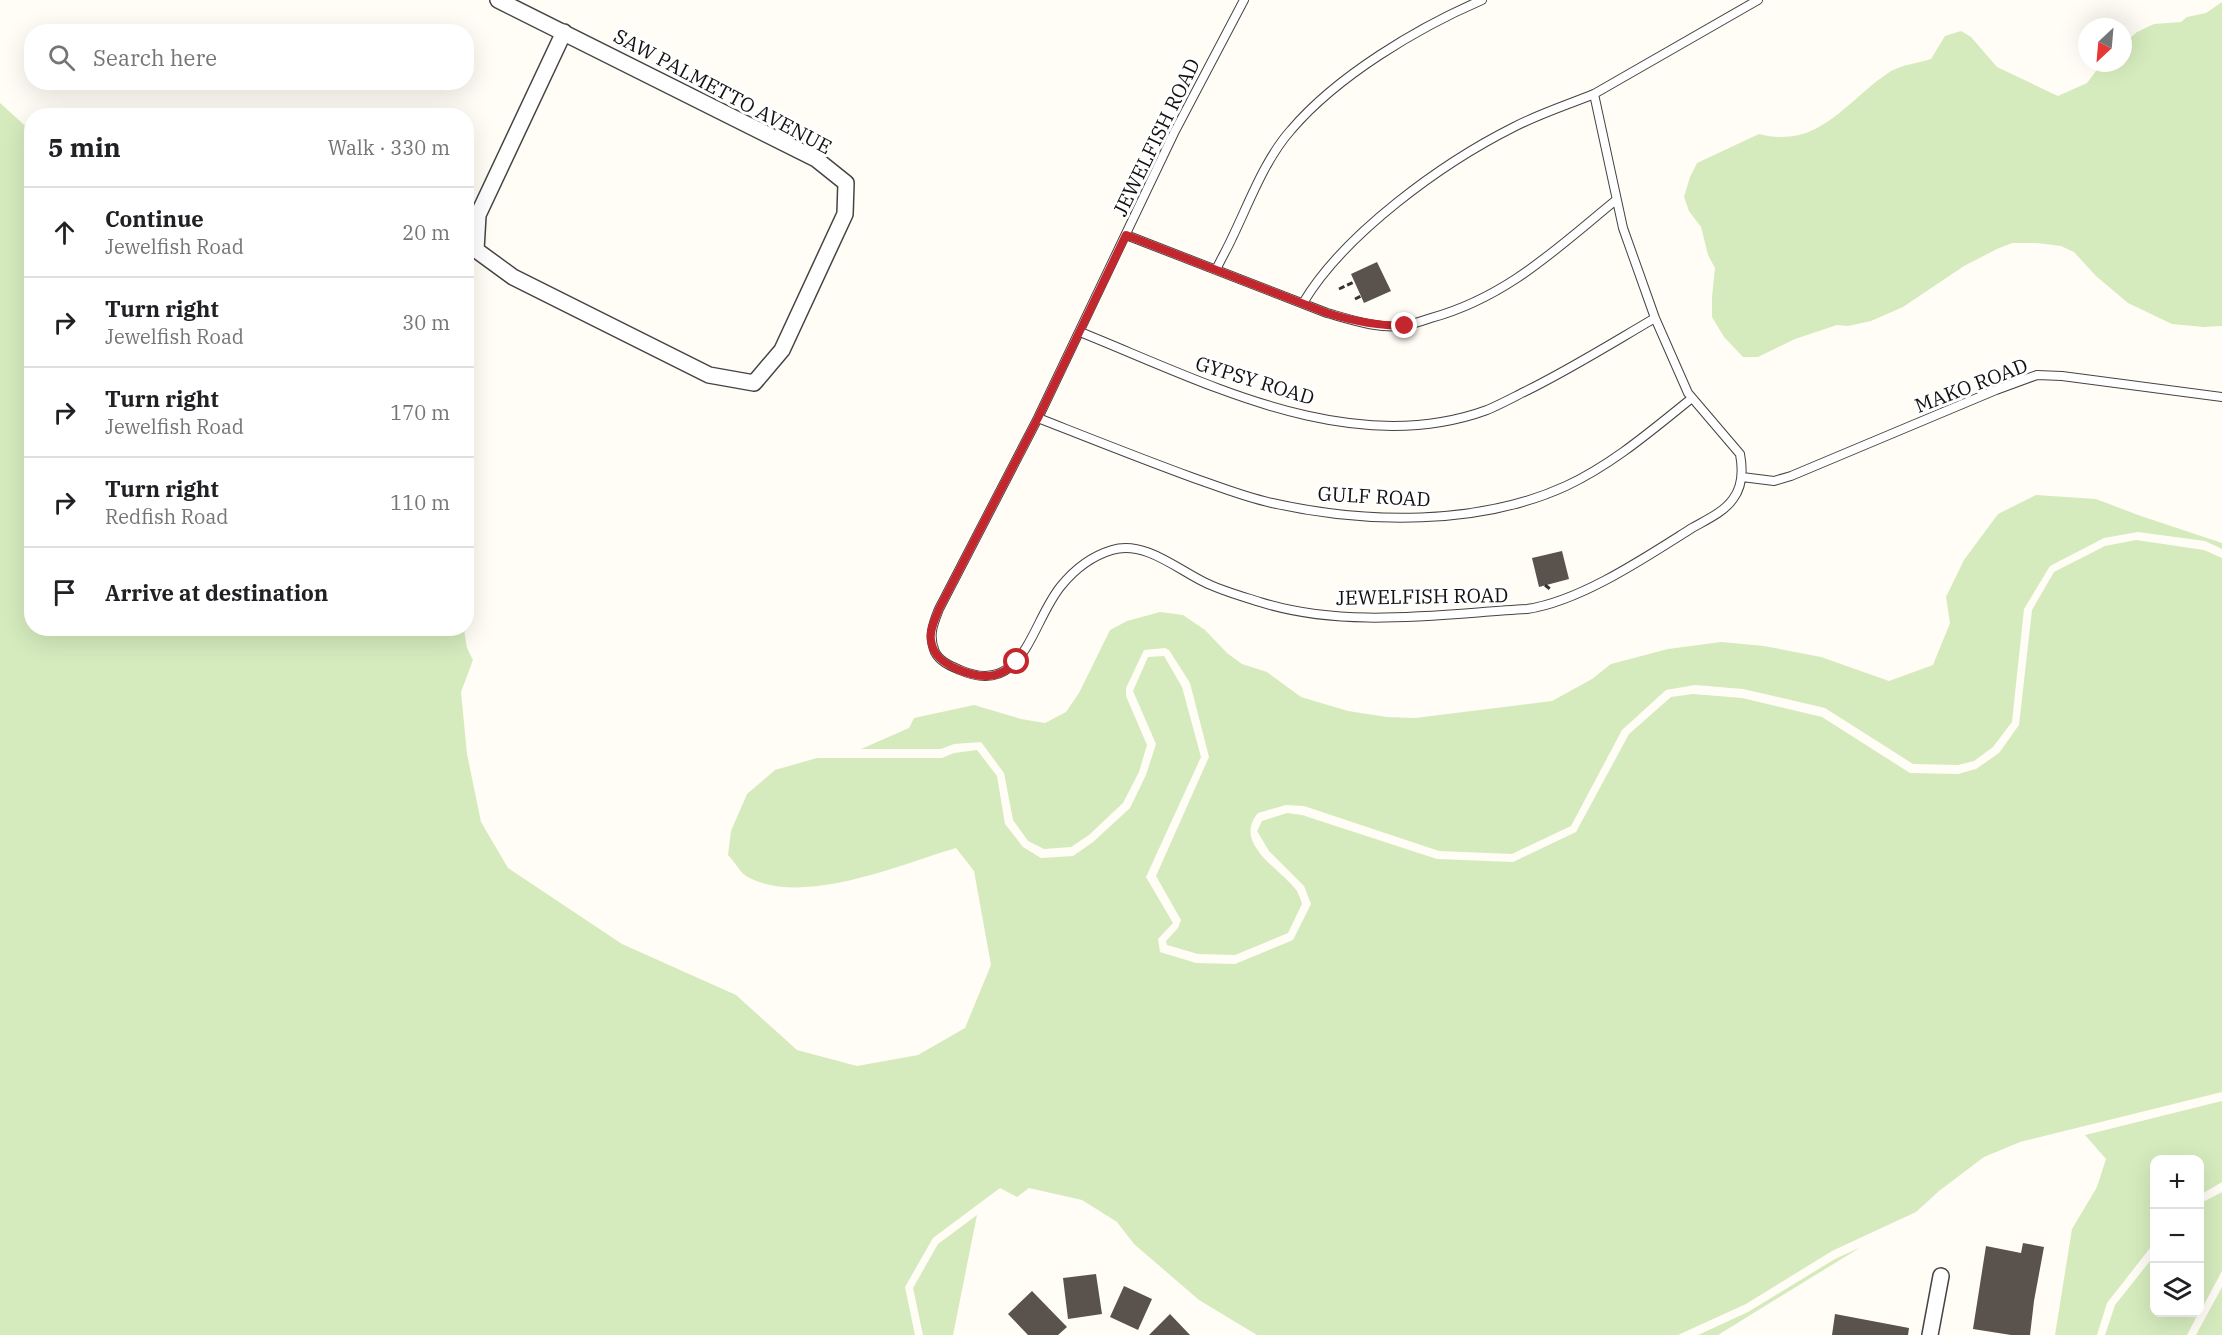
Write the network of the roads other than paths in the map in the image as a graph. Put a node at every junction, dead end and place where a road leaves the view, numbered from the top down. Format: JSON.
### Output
{"nodes":[{"id":1,"x":498,"y":0,"type":"edge"},
{"id":2,"x":1244,"y":0,"type":"edge"},
{"id":3,"x":1482,"y":0,"type":"edge"},
{"id":4,"x":1758,"y":0,"type":"edge"},
{"id":5,"x":564,"y":32,"type":"junction"},
{"id":6,"x":1594,"y":94,"type":"junction"},
{"id":7,"x":1616,"y":200,"type":"junction"},
{"id":8,"x":1126,"y":235,"type":"junction"},
{"id":9,"x":1216,"y":270,"type":"junction"},
{"id":10,"x":1303,"y":303,"type":"junction"},
{"id":11,"x":1655,"y":318,"type":"junction"},
{"id":12,"x":1080,"y":332,"type":"junction"},
{"id":13,"x":2222,"y":396,"type":"edge"},
{"id":14,"x":1692,"y":398,"type":"junction"},
{"id":15,"x":1038,"y":418,"type":"junction"},
{"id":16,"x":1742,"y":477,"type":"junction"},
{"id":17,"x":1941,"y":1276,"type":"dead end"},
{"id":18,"x":1930,"y":1335,"type":"edge"}],
"edges":[{"from":1,"to":5,"type":"street","name":"SAW PALMETTO AVENUE"},
{"from":2,"to":8,"type":"lane","name":"JEWELFISH ROAD"},
{"from":3,"to":9,"type":"lane"},
{"from":4,"to":6,"type":"lane"},
{"from":5,"to":5,"type":"street","name":"SAW PALMETTO AVENUE"},
{"from":6,"to":7,"type":"lane"},
{"from":6,"to":10,"type":"lane"},
{"from":7,"to":10,"type":"lane"},
{"from":7,"to":11,"type":"lane"},
{"from":8,"to":9,"type":"lane"},
{"from":8,"to":12,"type":"lane","name":"JEWELFISH ROAD"},
{"from":9,"to":10,"type":"lane"},
{"from":11,"to":12,"type":"lane","name":"GYPSY ROAD"},
{"from":11,"to":14,"type":"lane"},
{"from":12,"to":15,"type":"lane","name":"JEWELFISH ROAD"},
{"from":13,"to":16,"type":"lane","name":"MAKO ROAD"},
{"from":14,"to":15,"type":"lane","name":"GULF ROAD"},
{"from":14,"to":16,"type":"lane"},
{"from":15,"to":16,"type":"lane","name":"JEWELFISH ROAD"},
{"from":17,"to":18,"type":"street"}]}
